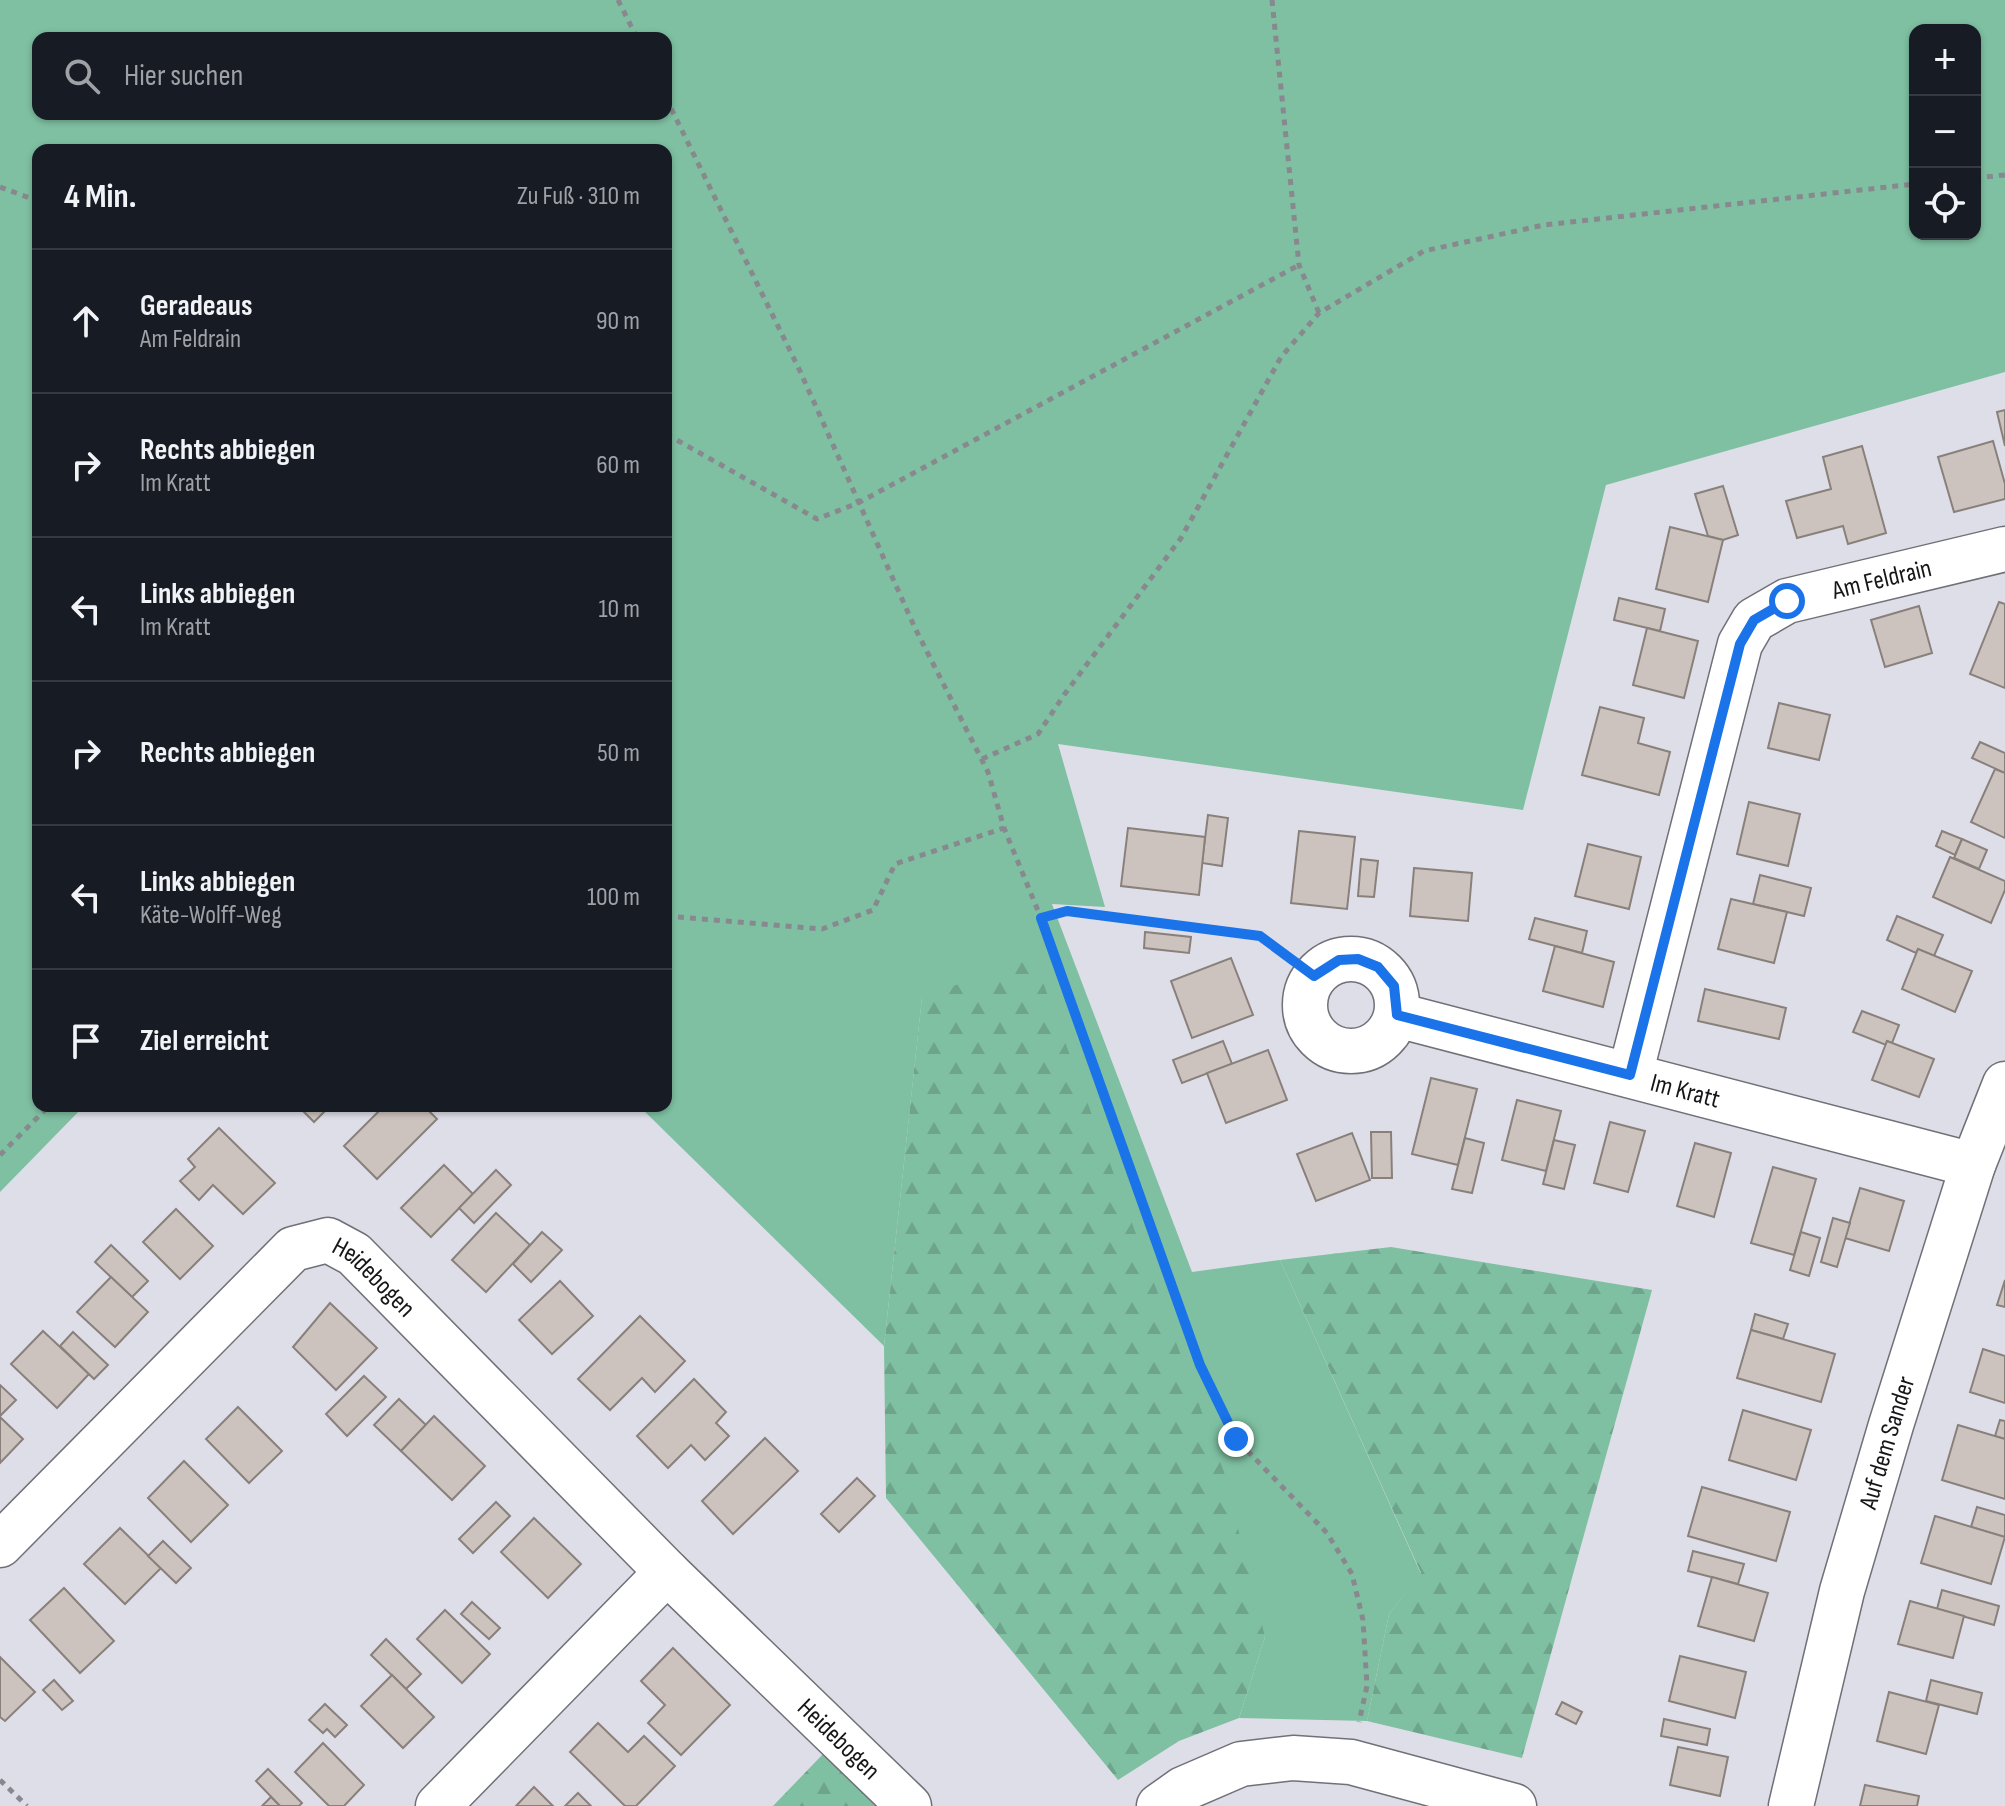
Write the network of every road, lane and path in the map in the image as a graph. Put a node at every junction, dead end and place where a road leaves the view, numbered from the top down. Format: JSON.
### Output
{"nodes":[{"id":1,"x":618,"y":0,"type":"edge"},
{"id":2,"x":1272,"y":0,"type":"edge"},
{"id":3,"x":634,"y":32,"type":"edge"},
{"id":4,"x":672,"y":110,"type":"edge"},
{"id":5,"x":2005,"y":175,"type":"edge"},
{"id":6,"x":1981,"y":177,"type":"edge"},
{"id":7,"x":1909,"y":185,"type":"edge"},
{"id":8,"x":0,"y":187,"type":"edge"},
{"id":9,"x":32,"y":199,"type":"edge"},
{"id":10,"x":1299,"y":265,"type":"junction"},
{"id":11,"x":1319,"y":313,"type":"junction"},
{"id":12,"x":672,"y":439,"type":"edge"},
{"id":13,"x":858,"y":503,"type":"junction"},
{"id":14,"x":2005,"y":549,"type":"edge"},
{"id":15,"x":982,"y":760,"type":"junction"},
{"id":16,"x":1004,"y":828,"type":"junction"},
{"id":17,"x":672,"y":916,"type":"edge"},
{"id":18,"x":1041,"y":918,"type":"junction"},
{"id":19,"x":1314,"y":976,"type":"junction"},
{"id":20,"x":1397,"y":1015,"type":"junction"},
{"id":21,"x":1630,"y":1075,"type":"junction"},
{"id":22,"x":2005,"y":1084,"type":"edge"},
{"id":23,"x":43,"y":1112,"type":"edge"},
{"id":24,"x":0,"y":1155,"type":"edge"},
{"id":25,"x":1973,"y":1165,"type":"junction"},
{"id":26,"x":0,"y":1545,"type":"edge"},
{"id":27,"x":667,"y":1572,"type":"junction"},
{"id":28,"x":1351,"y":1762,"type":"junction"},
{"id":29,"x":0,"y":1780,"type":"edge"},
{"id":30,"x":27,"y":1806,"type":"edge"},
{"id":31,"x":438,"y":1806,"type":"edge"},
{"id":32,"x":909,"y":1806,"type":"edge"},
{"id":33,"x":1159,"y":1806,"type":"edge"},
{"id":34,"x":1514,"y":1806,"type":"edge"},
{"id":35,"x":1791,"y":1806,"type":"edge"}],
"edges":[{"from":1,"to":3,"type":"path"},
{"from":2,"to":10,"type":"path"},
{"from":4,"to":13,"type":"path"},
{"from":5,"to":6,"type":"path"},
{"from":7,"to":11,"type":"path"},
{"from":8,"to":9,"type":"path"},
{"from":10,"to":11,"type":"path"},
{"from":10,"to":13,"type":"path"},
{"from":11,"to":15,"type":"path"},
{"from":12,"to":13,"type":"path"},
{"from":13,"to":15,"type":"path"},
{"from":14,"to":21,"type":"street","name":"Am Feldrain"},
{"from":15,"to":16,"type":"path"},
{"from":16,"to":17,"type":"path"},
{"from":16,"to":18,"type":"path"},
{"from":18,"to":19,"type":"path"},
{"from":18,"to":28,"type":"path"},
{"from":19,"to":20,"type":"street"},
{"from":19,"to":20,"type":"street"},
{"from":20,"to":21,"type":"street","name":"Im Kratt"},
{"from":21,"to":25,"type":"street","name":"Im Kratt"},
{"from":22,"to":25,"type":"street","name":"Auf dem Sander"},
{"from":23,"to":24,"type":"path"},
{"from":25,"to":35,"type":"street","name":"Auf dem Sander"},
{"from":26,"to":27,"type":"street","name":"Heidebogen"},
{"from":27,"to":31,"type":"street"},
{"from":27,"to":32,"type":"street","name":"Heidebogen"},
{"from":28,"to":33,"type":"street"},
{"from":28,"to":34,"type":"street"},
{"from":29,"to":30,"type":"path"}]}
